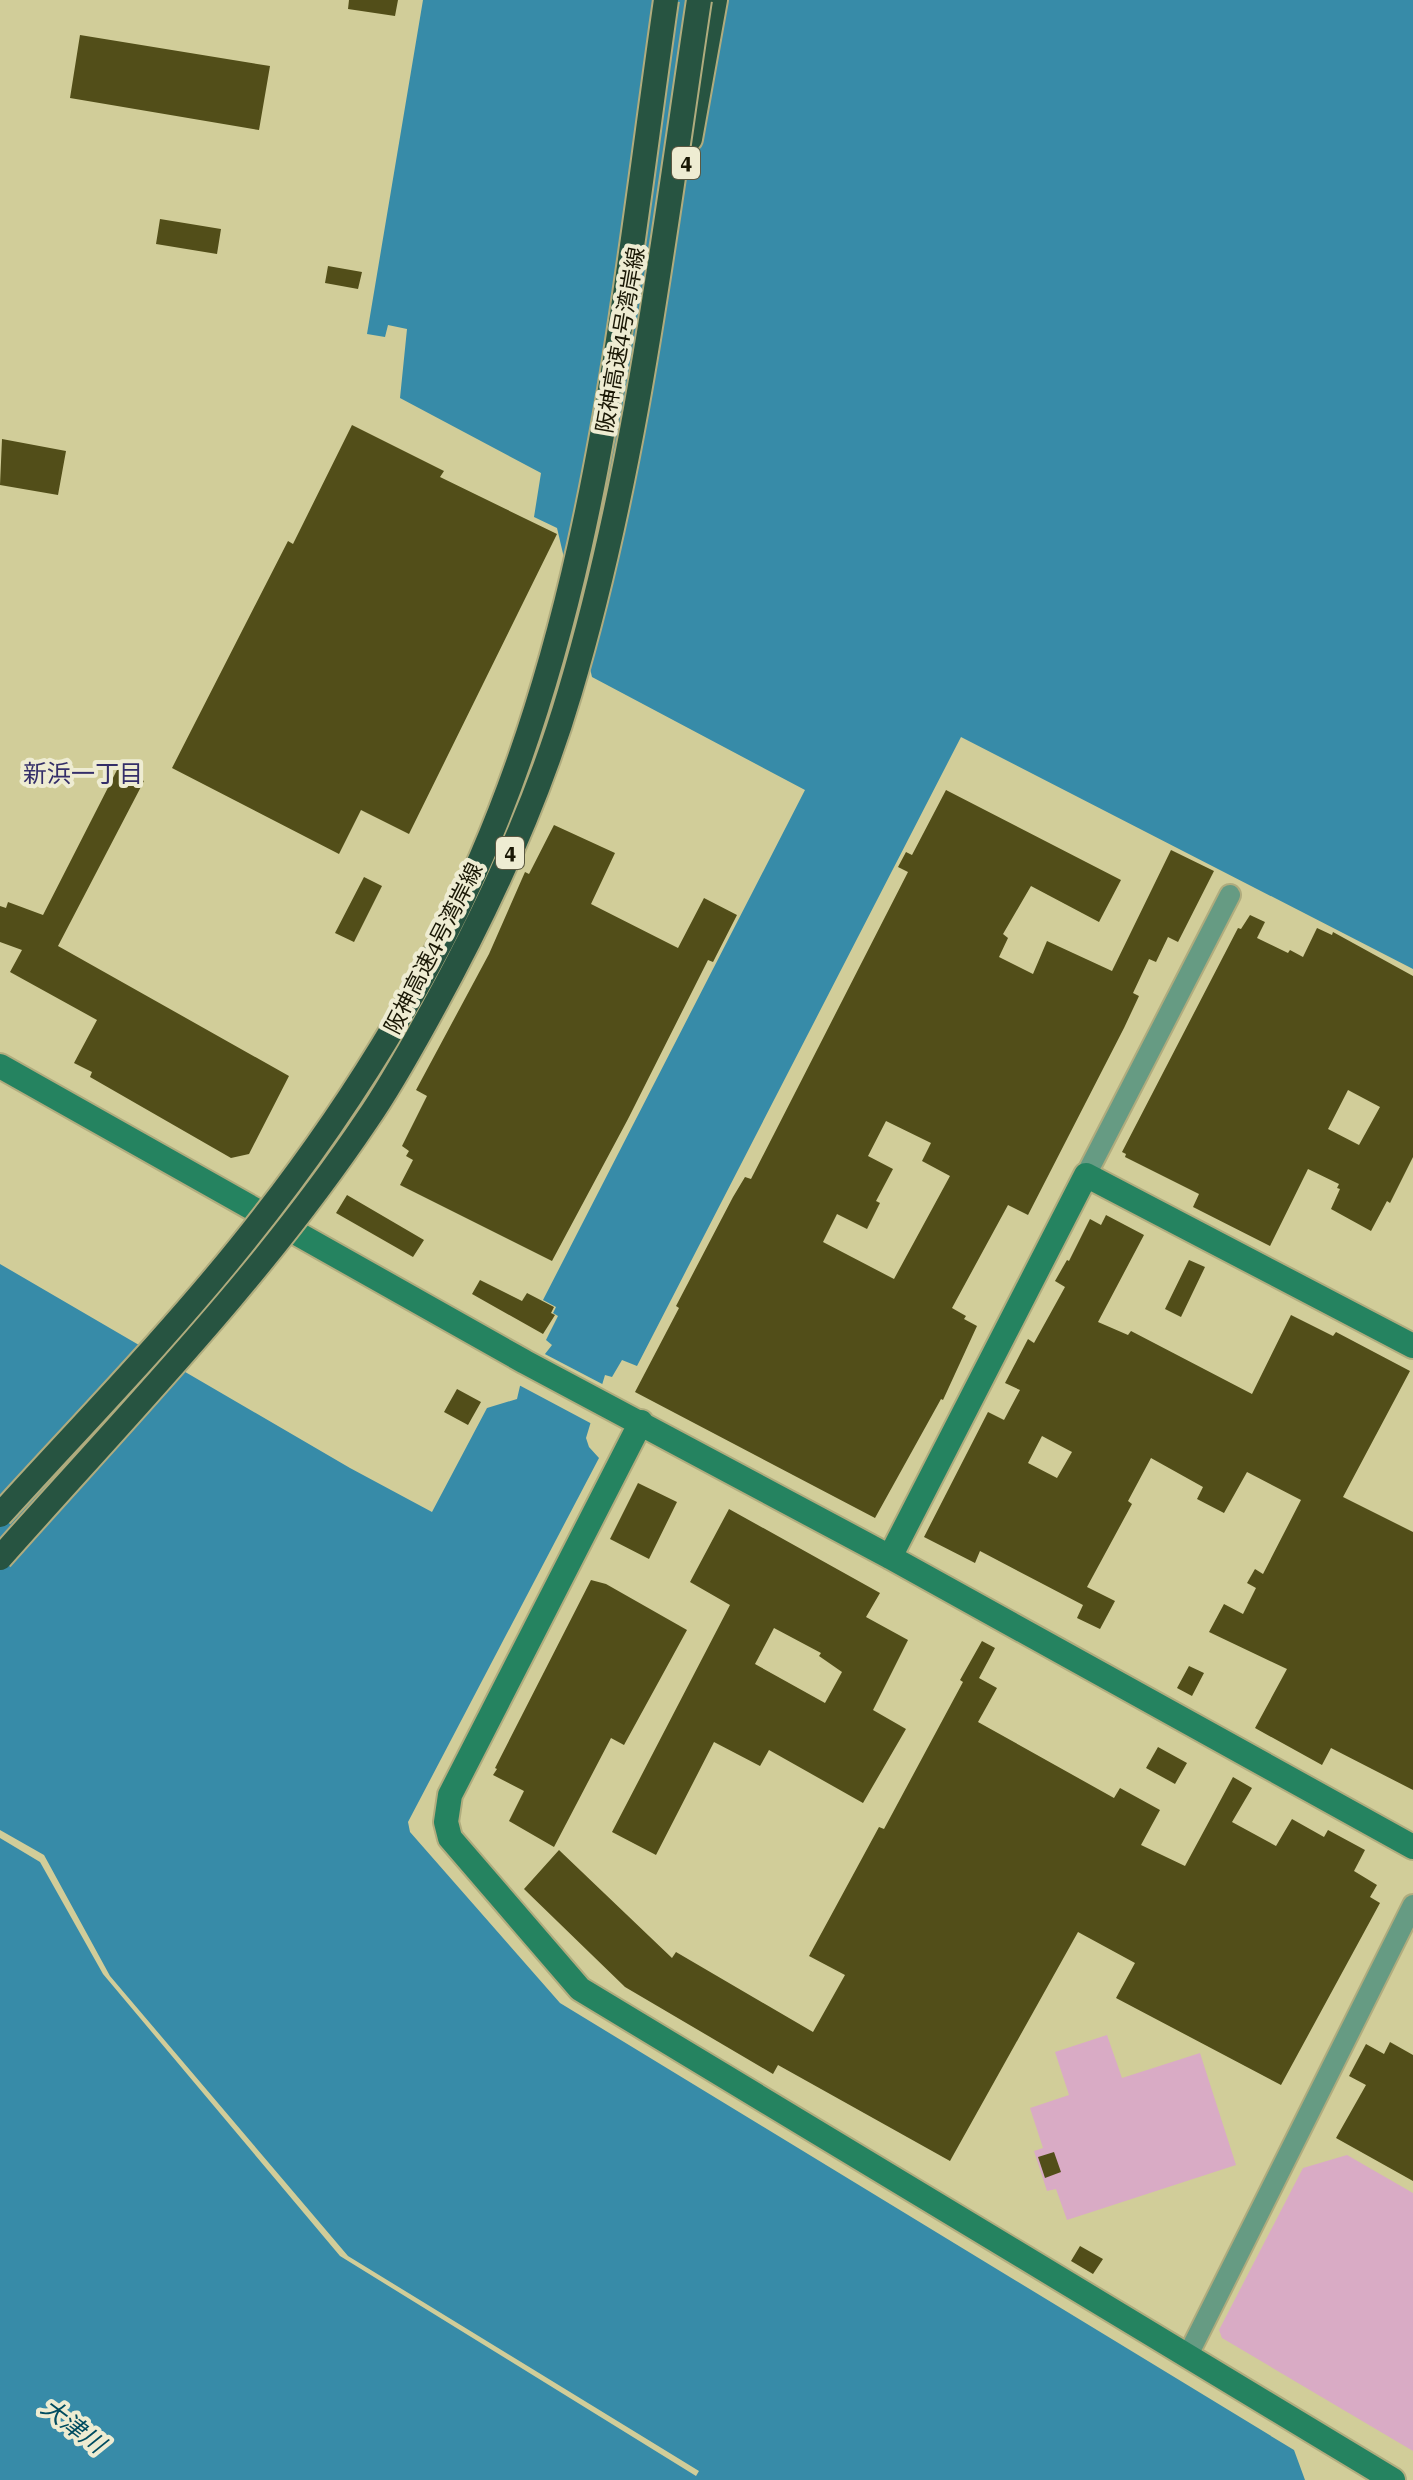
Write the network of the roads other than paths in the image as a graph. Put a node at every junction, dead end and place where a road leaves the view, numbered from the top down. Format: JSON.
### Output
{"nodes":[{"id":1,"x":666,"y":0,"type":"edge"},
{"id":2,"x":699,"y":0,"type":"edge"},
{"id":3,"x":715,"y":0,"type":"edge"},
{"id":4,"x":651,"y":324,"type":"junction"},
{"id":5,"x":1230,"y":895,"type":"dead end"},
{"id":6,"x":0,"y":1066,"type":"edge"},
{"id":7,"x":1086,"y":1175,"type":"junction"},
{"id":8,"x":1413,"y":1346,"type":"edge"},
{"id":9,"x":641,"y":1422,"type":"junction"},
{"id":10,"x":0,"y":1515,"type":"edge"},
{"id":11,"x":890,"y":1557,"type":"junction"},
{"id":12,"x":0,"y":1558,"type":"edge"},
{"id":13,"x":1413,"y":1847,"type":"edge"},
{"id":14,"x":1413,"y":1905,"type":"edge"},
{"id":15,"x":1188,"y":2355,"type":"junction"},
{"id":16,"x":1393,"y":2480,"type":"edge"}],
"edges":[{"from":1,"to":10,"type":"highway","name":"阪神高速4号湾岸線","number":"4","bridge":true},
{"from":2,"to":4,"type":"highway","name":"阪神高速4号湾岸線","number":"4","bridge":true},
{"from":3,"to":4,"type":"highway","number":"4","bridge":true},
{"from":4,"to":12,"type":"highway","name":"阪神高速4号湾岸線","number":"4","bridge":true},
{"from":5,"to":7,"type":"street"},
{"from":6,"to":9,"type":"street"},
{"from":7,"to":8,"type":"street"},
{"from":7,"to":11,"type":"street"},
{"from":9,"to":11,"type":"street"},
{"from":9,"to":15,"type":"street"},
{"from":11,"to":13,"type":"street"},
{"from":14,"to":15,"type":"street"},
{"from":15,"to":16,"type":"street"}]}
